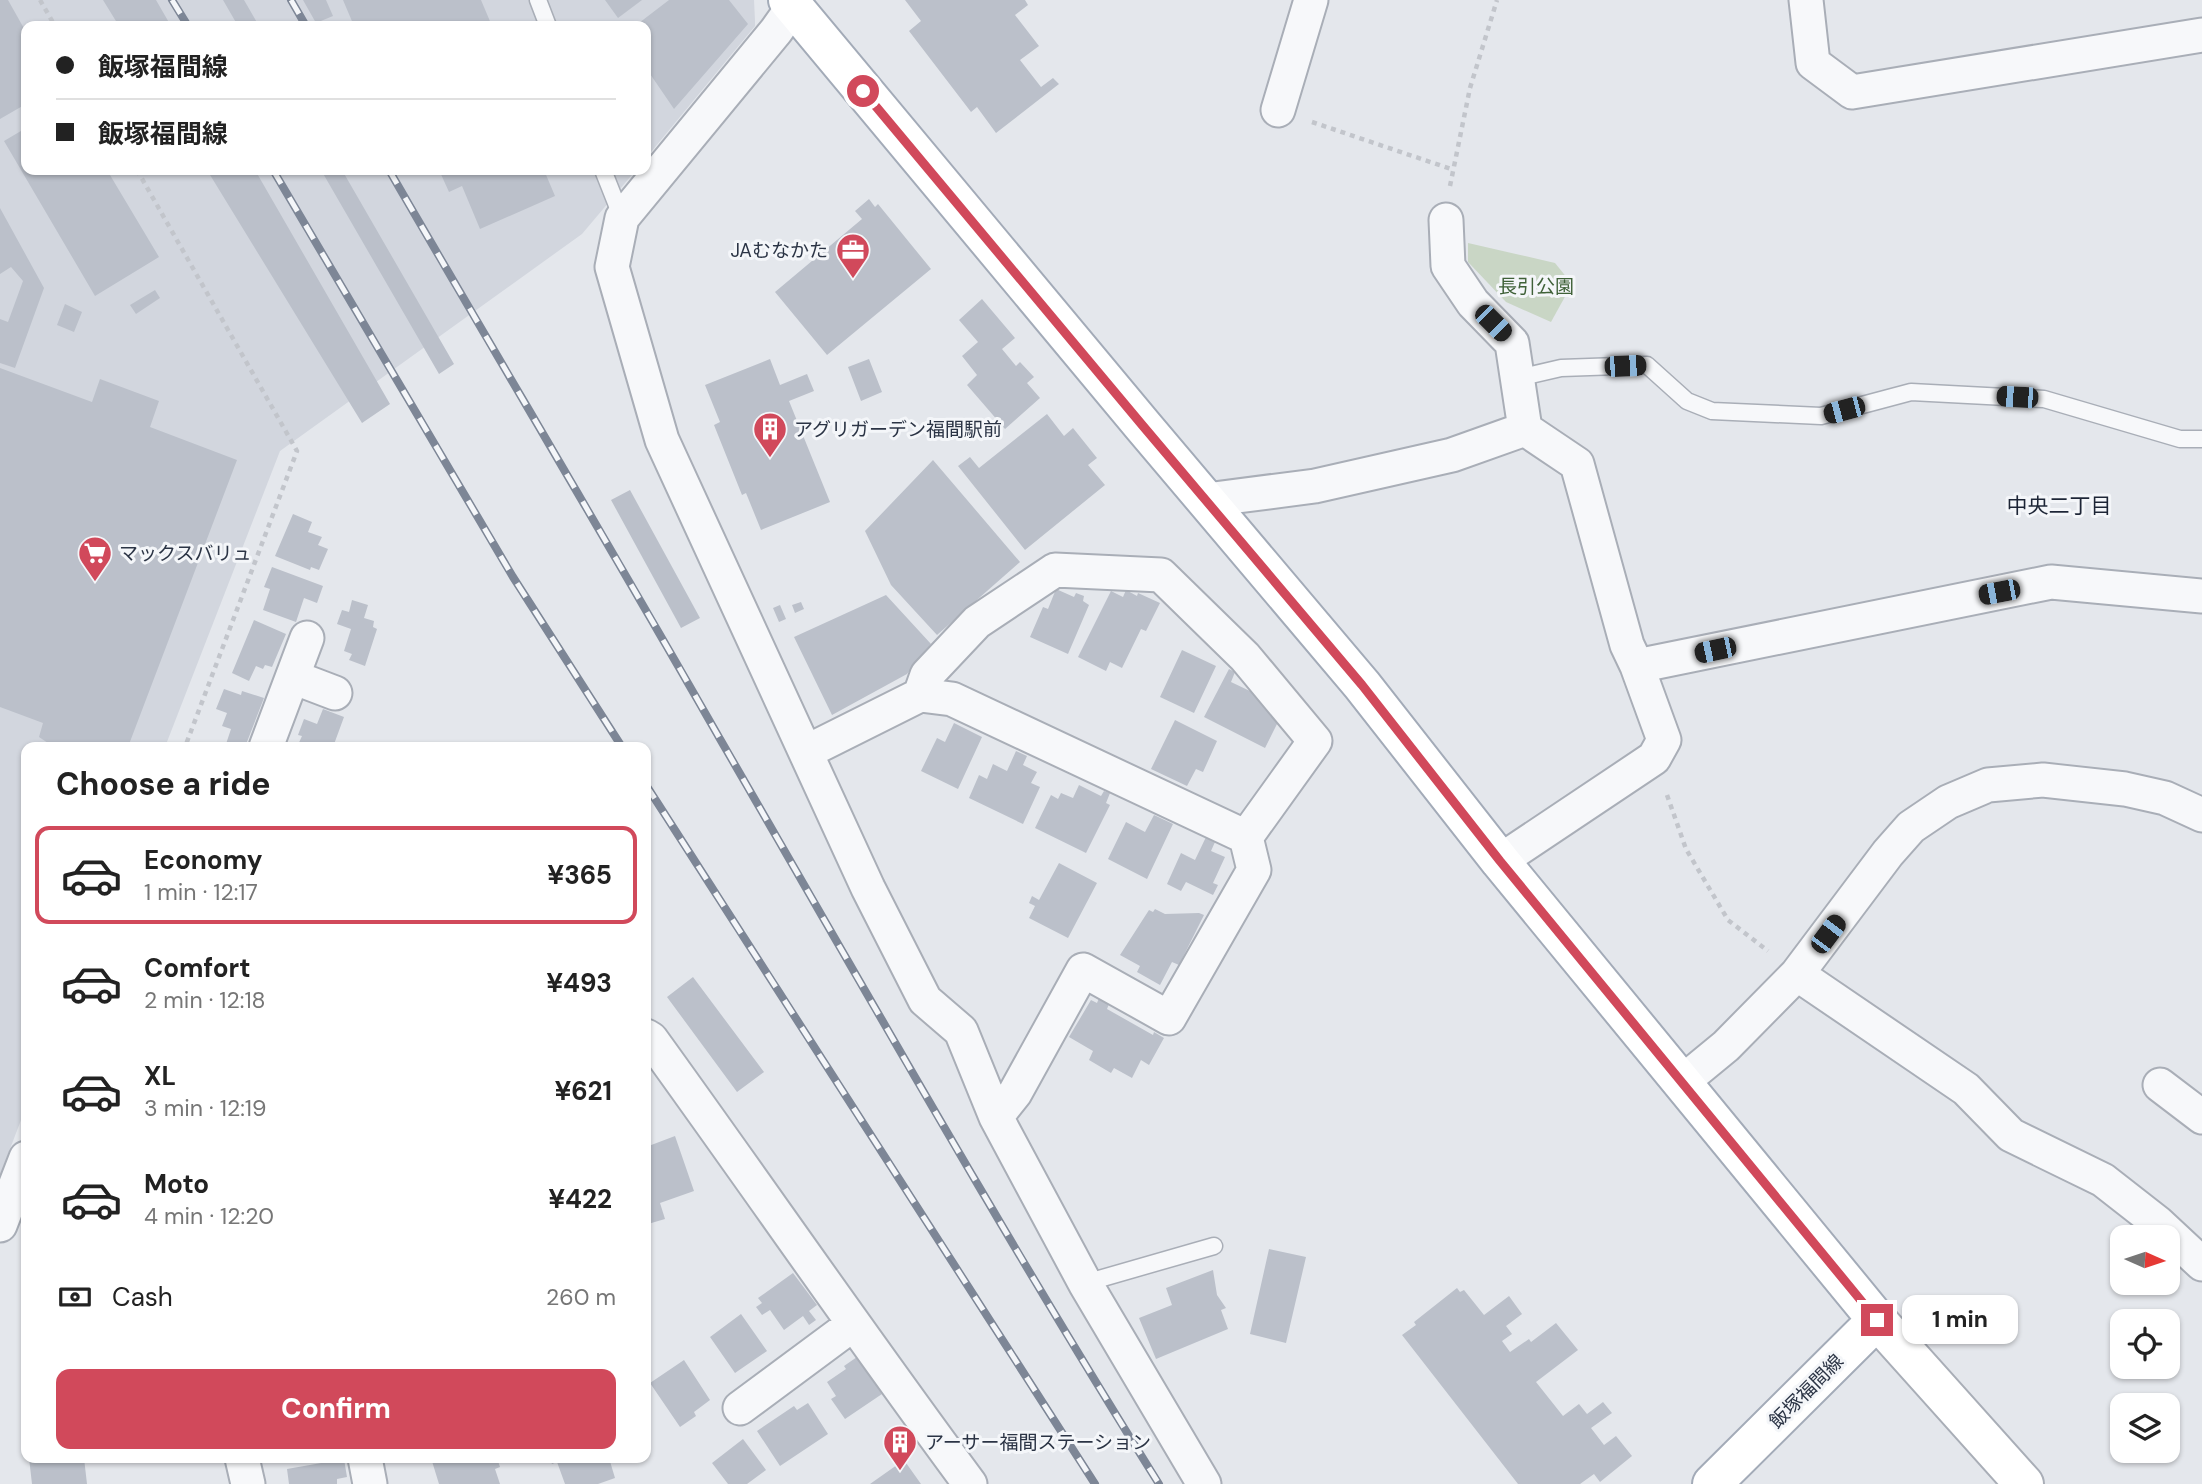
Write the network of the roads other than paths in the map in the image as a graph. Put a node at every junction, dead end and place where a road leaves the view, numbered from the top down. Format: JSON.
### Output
{"nodes":[{"id":1,"x":538,"y":0,"type":"edge"},
{"id":2,"x":1311,"y":0,"type":"edge"},
{"id":3,"x":1806,"y":0,"type":"edge"},
{"id":4,"x":790,"y":3,"type":"edge"},
{"id":5,"x":546,"y":21,"type":"edge"},
{"id":6,"x":2202,"y":35,"type":"edge"},
{"id":7,"x":1278,"y":110,"type":"road end"},
{"id":8,"x":606,"y":175,"type":"edge"},
{"id":9,"x":622,"y":218,"type":"junction"},
{"id":10,"x":1446,"y":220,"type":"road end"},
{"id":11,"x":1518,"y":377,"type":"junction"},
{"id":12,"x":1525,"y":429,"type":"junction"},
{"id":13,"x":2202,"y":439,"type":"edge"},
{"id":14,"x":1206,"y":500,"type":"junction"},
{"id":15,"x":2202,"y":596,"type":"edge"},
{"id":16,"x":307,"y":638,"type":"dead end"},
{"id":17,"x":1637,"y":666,"type":"junction"},
{"id":18,"x":293,"y":677,"type":"junction"},
{"id":19,"x":335,"y":693,"type":"dead end"},
{"id":20,"x":920,"y":695,"type":"junction"},
{"id":21,"x":269,"y":742,"type":"edge"},
{"id":22,"x":806,"y":752,"type":"junction"},
{"id":23,"x":2202,"y":815,"type":"edge"},
{"id":24,"x":1246,"y":837,"type":"junction"},
{"id":25,"x":1500,"y":861,"type":"junction"},
{"id":26,"x":1797,"y":974,"type":"junction"},
{"id":27,"x":651,"y":1039,"type":"edge"},
{"id":28,"x":1681,"y":1083,"type":"junction"},
{"id":29,"x":2160,"y":1085,"type":"dead end"},
{"id":30,"x":996,"y":1117,"type":"junction"},
{"id":31,"x":2202,"y":1117,"type":"edge"},
{"id":32,"x":21,"y":1171,"type":"edge"},
{"id":33,"x":0,"y":1225,"type":"edge"},
{"id":34,"x":1214,"y":1246,"type":"dead end"},
{"id":35,"x":2202,"y":1264,"type":"edge"},
{"id":36,"x":1085,"y":1283,"type":"junction"},
{"id":37,"x":1877,"y":1320,"type":"junction"},
{"id":38,"x":852,"y":1325,"type":"junction"},
{"id":39,"x":740,"y":1408,"type":"dead end"},
{"id":40,"x":243,"y":1463,"type":"edge"},
{"id":41,"x":366,"y":1463,"type":"edge"},
{"id":42,"x":248,"y":1484,"type":"edge"},
{"id":43,"x":370,"y":1484,"type":"edge"},
{"id":44,"x":970,"y":1484,"type":"edge"},
{"id":45,"x":1204,"y":1484,"type":"edge"},
{"id":46,"x":1712,"y":1484,"type":"edge"},
{"id":47,"x":2024,"y":1484,"type":"edge"}],
"edges":[{"from":1,"to":5,"type":"lane"},
{"from":2,"to":7,"type":"street"},
{"from":3,"to":6,"type":"street"},
{"from":4,"to":9,"type":"street"},
{"from":4,"to":14,"type":"main road"},
{"from":8,"to":9,"type":"lane"},
{"from":9,"to":22,"type":"street"},
{"from":10,"to":11,"type":"street"},
{"from":11,"to":12,"type":"street"},
{"from":11,"to":13,"type":"lane"},
{"from":12,"to":14,"type":"street"},
{"from":12,"to":17,"type":"street"},
{"from":14,"to":25,"type":"main road"},
{"from":15,"to":17,"type":"street"},
{"from":16,"to":18,"type":"street"},
{"from":17,"to":25,"type":"street"},
{"from":18,"to":19,"type":"street"},
{"from":18,"to":21,"type":"street"},
{"from":20,"to":22,"type":"street"},
{"from":20,"to":24,"type":"street"},
{"from":20,"to":24,"type":"street"},
{"from":22,"to":30,"type":"street"},
{"from":23,"to":26,"type":"street"},
{"from":24,"to":30,"type":"street"},
{"from":25,"to":28,"type":"main road"},
{"from":26,"to":28,"type":"street"},
{"from":26,"to":35,"type":"street"},
{"from":27,"to":38,"type":"street"},
{"from":28,"to":37,"type":"main road"},
{"from":29,"to":31,"type":"street"},
{"from":30,"to":36,"type":"street"},
{"from":32,"to":33,"type":"street"},
{"from":34,"to":36,"type":"lane"},
{"from":36,"to":45,"type":"street"},
{"from":37,"to":46,"type":"main road","name":"飯塚福間線"},
{"from":37,"to":47,"type":"main road"},
{"from":38,"to":39,"type":"street"},
{"from":38,"to":44,"type":"street"},
{"from":40,"to":42,"type":"street"},
{"from":41,"to":43,"type":"street"}]}
